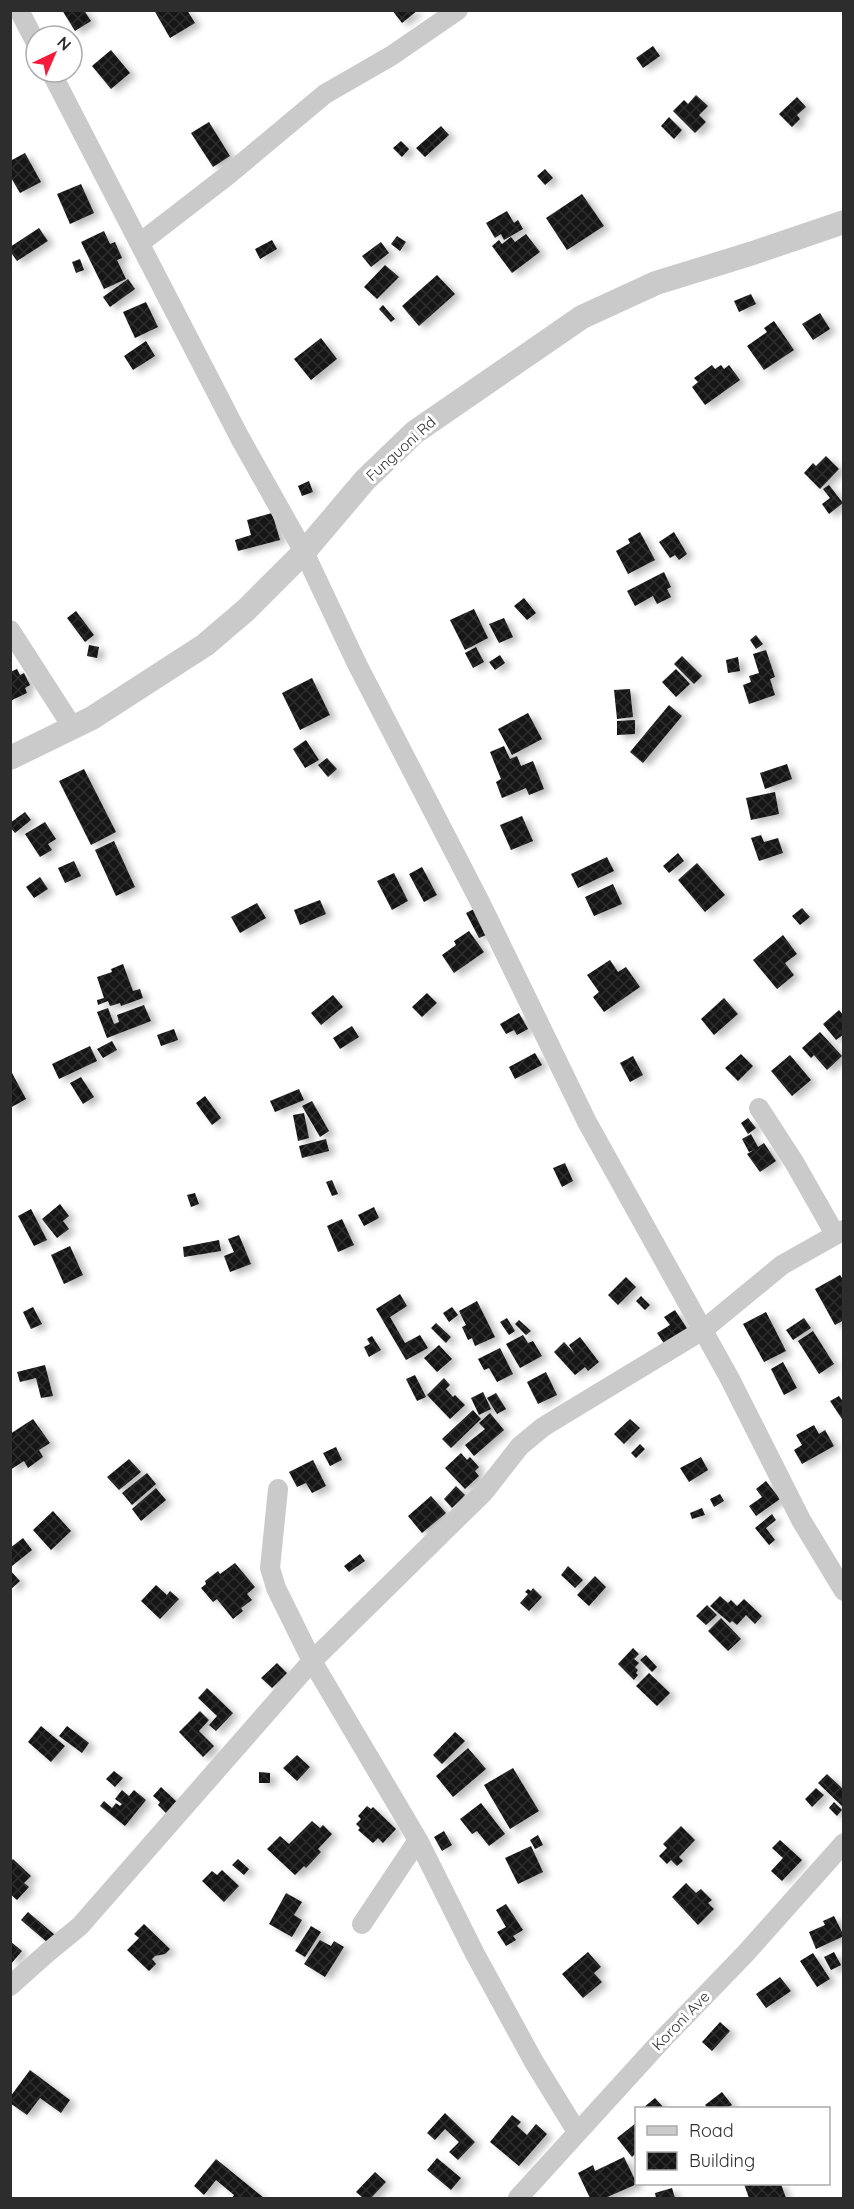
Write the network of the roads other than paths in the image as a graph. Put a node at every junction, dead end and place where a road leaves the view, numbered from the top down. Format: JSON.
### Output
{"nodes":[{"id":1,"x":19,"y":10,"type":"edge"},
{"id":2,"x":458,"y":10,"type":"edge"},
{"id":3,"x":26,"y":24,"type":"edge"},
{"id":4,"x":57,"y":84,"type":"edge"},
{"id":5,"x":843,"y":222,"type":"edge"},
{"id":6,"x":140,"y":243,"type":"junction"},
{"id":7,"x":304,"y":552,"type":"junction"},
{"id":8,"x":10,"y":630,"type":"edge"},
{"id":9,"x":73,"y":729,"type":"junction"},
{"id":10,"x":10,"y":758,"type":"edge"},
{"id":11,"x":759,"y":1108,"type":"dead end"},
{"id":12,"x":839,"y":1232,"type":"edge"},
{"id":13,"x":703,"y":1330,"type":"junction"},
{"id":14,"x":278,"y":1489,"type":"dead end"},
{"id":15,"x":843,"y":1591,"type":"edge"},
{"id":16,"x":312,"y":1661,"type":"junction"},
{"id":17,"x":418,"y":1840,"type":"junction"},
{"id":18,"x":843,"y":1843,"type":"edge"},
{"id":19,"x":362,"y":1924,"type":"dead end"},
{"id":20,"x":10,"y":1986,"type":"edge"},
{"id":21,"x":577,"y":2132,"type":"junction"},
{"id":22,"x":518,"y":2199,"type":"edge"}],
"edges":[{"from":1,"to":3,"type":"street"},
{"from":2,"to":6,"type":"street"},
{"from":4,"to":6,"type":"street"},
{"from":5,"to":7,"type":"street","name":"Funguoni Rd"},
{"from":6,"to":7,"type":"street"},
{"from":7,"to":9,"type":"street","name":"Funguoni Rd"},
{"from":7,"to":13,"type":"street"},
{"from":8,"to":9,"type":"street"},
{"from":9,"to":10,"type":"street","name":"Funguoni Rd"},
{"from":11,"to":12,"type":"street"},
{"from":12,"to":13,"type":"street"},
{"from":13,"to":15,"type":"street"},
{"from":13,"to":16,"type":"street"},
{"from":14,"to":16,"type":"street"},
{"from":16,"to":17,"type":"street"},
{"from":16,"to":20,"type":"street"},
{"from":17,"to":19,"type":"street"},
{"from":17,"to":21,"type":"street"},
{"from":18,"to":21,"type":"street","name":"Koroni Ave"},
{"from":21,"to":22,"type":"street","name":"Koroni Ave"}]}
